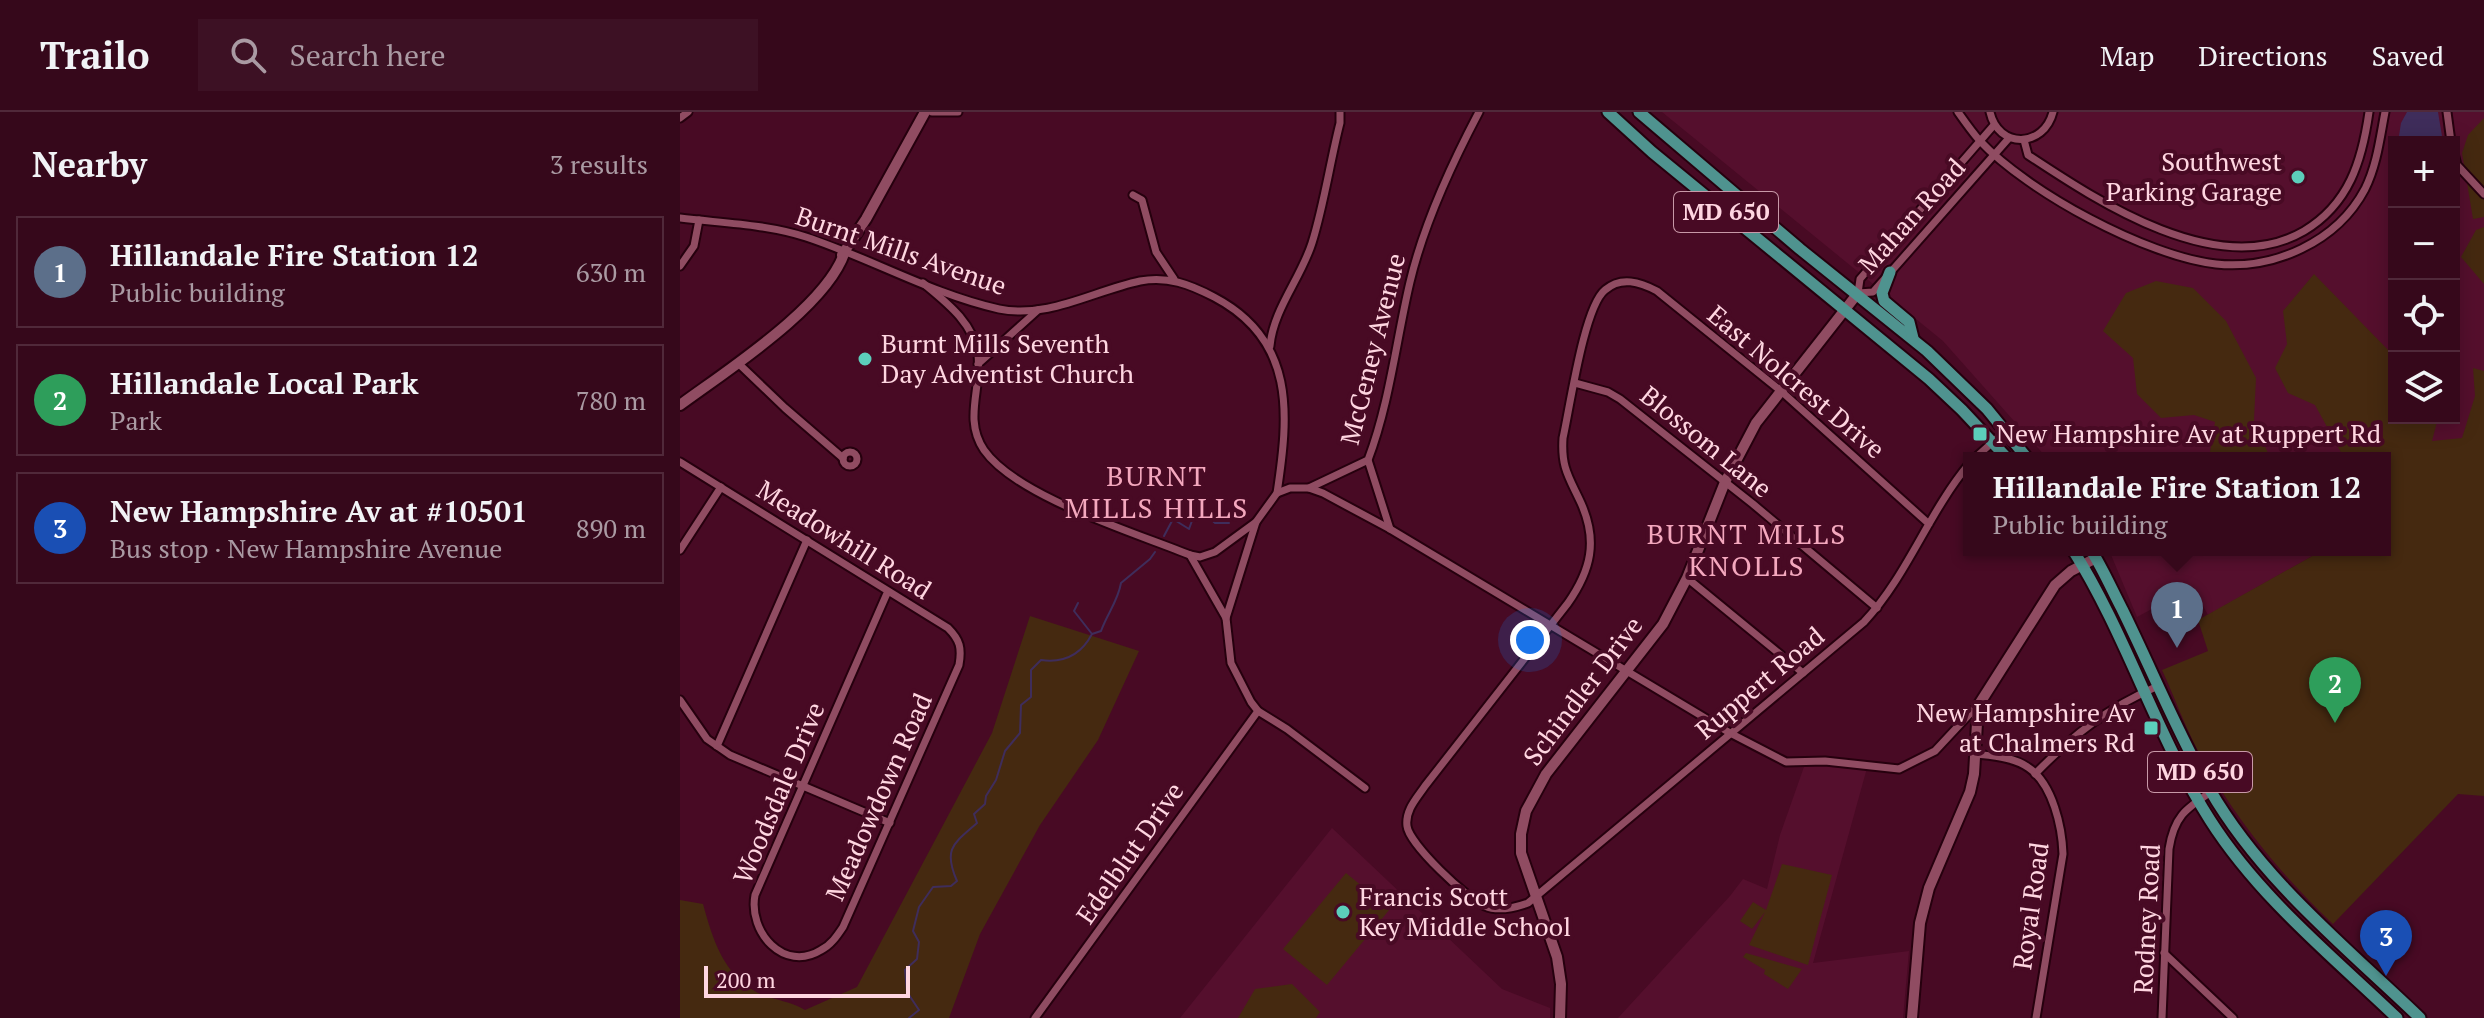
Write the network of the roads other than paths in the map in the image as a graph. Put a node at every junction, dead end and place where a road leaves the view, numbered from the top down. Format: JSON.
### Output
{"nodes":[{"id":1,"x":688,"y":112,"type":"edge"},
{"id":2,"x":925,"y":112,"type":"edge"},
{"id":3,"x":932,"y":112,"type":"edge"},
{"id":4,"x":958,"y":112,"type":"edge"},
{"id":5,"x":1340,"y":112,"type":"edge"},
{"id":6,"x":1479,"y":112,"type":"edge"},
{"id":7,"x":1608,"y":112,"type":"edge"},
{"id":8,"x":1639,"y":112,"type":"edge"},
{"id":9,"x":1958,"y":112,"type":"edge"},
{"id":10,"x":1988,"y":112,"type":"edge"},
{"id":11,"x":2053,"y":112,"type":"edge"},
{"id":12,"x":2369,"y":112,"type":"edge"},
{"id":13,"x":2385,"y":112,"type":"edge"},
{"id":14,"x":2447,"y":112,"type":"edge"},
{"id":15,"x":680,"y":118,"type":"edge"},
{"id":16,"x":1994,"y":125,"type":"junction"},
{"id":17,"x":2450,"y":136,"type":"edge"},
{"id":18,"x":2009,"y":138,"type":"junction"},
{"id":19,"x":2024,"y":140,"type":"junction"},
{"id":20,"x":1980,"y":141,"type":"junction"},
{"id":21,"x":1994,"y":154,"type":"junction"},
{"id":22,"x":2460,"y":168,"type":"edge"},
{"id":23,"x":2484,"y":194,"type":"edge"},
{"id":24,"x":1133,"y":195,"type":"dead end"},
{"id":25,"x":680,"y":218,"type":"edge"},
{"id":26,"x":699,"y":220,"type":"junction"},
{"id":27,"x":845,"y":251,"type":"junction"},
{"id":28,"x":1879,"y":257,"type":"junction"},
{"id":29,"x":680,"y":266,"type":"edge"},
{"id":30,"x":1892,"y":271,"type":"junction"},
{"id":31,"x":1174,"y":279,"type":"junction"},
{"id":32,"x":923,"y":283,"type":"junction"},
{"id":33,"x":1858,"y":293,"type":"junction"},
{"id":34,"x":1038,"y":310,"type":"junction"},
{"id":35,"x":1846,"y":311,"type":"junction"},
{"id":36,"x":1913,"y":339,"type":"junction"},
{"id":37,"x":1270,"y":348,"type":"junction"},
{"id":38,"x":738,"y":363,"type":"junction"},
{"id":39,"x":978,"y":364,"type":"junction"},
{"id":40,"x":1575,"y":383,"type":"junction"},
{"id":41,"x":1781,"y":391,"type":"junction"},
{"id":42,"x":680,"y":405,"type":"edge"},
{"id":43,"x":2004,"y":432,"type":"junction"},
{"id":44,"x":1993,"y":442,"type":"junction"},
{"id":45,"x":1982,"y":452,"type":"edge"},
{"id":46,"x":2002,"y":452,"type":"edge"},
{"id":47,"x":2022,"y":452,"type":"edge"},
{"id":48,"x":843,"y":458,"type":"dead end"},
{"id":49,"x":1368,"y":460,"type":"junction"},
{"id":50,"x":680,"y":462,"type":"edge"},
{"id":51,"x":1963,"y":472,"type":"edge"},
{"id":52,"x":1725,"y":482,"type":"junction"},
{"id":53,"x":721,"y":487,"type":"junction"},
{"id":54,"x":1309,"y":488,"type":"junction"},
{"id":55,"x":1277,"y":493,"type":"junction"},
{"id":56,"x":1256,"y":522,"type":"junction"},
{"id":57,"x":1929,"y":524,"type":"junction"},
{"id":58,"x":1390,"y":529,"type":"junction"},
{"id":59,"x":807,"y":540,"type":"junction"},
{"id":60,"x":680,"y":550,"type":"edge"},
{"id":61,"x":1190,"y":555,"type":"junction"},
{"id":62,"x":2077,"y":556,"type":"edge"},
{"id":63,"x":2091,"y":556,"type":"edge"},
{"id":64,"x":2094,"y":556,"type":"edge"},
{"id":65,"x":2082,"y":565,"type":"junction"},
{"id":66,"x":1687,"y":578,"type":"junction"},
{"id":67,"x":888,"y":591,"type":"junction"},
{"id":68,"x":1877,"y":608,"type":"junction"},
{"id":69,"x":1226,"y":618,"type":"junction"},
{"id":70,"x":1550,"y":625,"type":"junction"},
{"id":71,"x":957,"y":669,"type":"joint"},
{"id":72,"x":1627,"y":671,"type":"junction"},
{"id":73,"x":1803,"y":673,"type":"junction"},
{"id":74,"x":2158,"y":686,"type":"junction"},
{"id":75,"x":2144,"y":692,"type":"junction"},
{"id":76,"x":680,"y":700,"type":"edge"},
{"id":77,"x":1978,"y":706,"type":"junction"},
{"id":78,"x":1258,"y":711,"type":"junction"},
{"id":79,"x":1730,"y":733,"type":"junction"},
{"id":80,"x":717,"y":746,"type":"junction"},
{"id":81,"x":1975,"y":754,"type":"junction"},
{"id":82,"x":2035,"y":774,"type":"junction"},
{"id":83,"x":802,"y":787,"type":"junction"},
{"id":84,"x":1365,"y":788,"type":"dead end"},
{"id":85,"x":2211,"y":792,"type":"junction"},
{"id":86,"x":2198,"y":801,"type":"junction"},
{"id":87,"x":890,"y":823,"type":"junction"},
{"id":88,"x":1535,"y":896,"type":"junction"},
{"id":89,"x":834,"y":940,"type":"joint"},
{"id":90,"x":2164,"y":953,"type":"junction"},
{"id":91,"x":1035,"y":1018,"type":"edge"},
{"id":92,"x":1560,"y":1018,"type":"edge"},
{"id":93,"x":1912,"y":1018,"type":"edge"},
{"id":94,"x":2036,"y":1018,"type":"edge"},
{"id":95,"x":2162,"y":1018,"type":"edge"},
{"id":96,"x":2233,"y":1018,"type":"edge"},
{"id":97,"x":2397,"y":1018,"type":"edge"},
{"id":98,"x":2420,"y":1018,"type":"edge"}],
"edges":[{"from":1,"to":15,"type":"street"},
{"from":2,"to":27,"type":"street"},
{"from":3,"to":4,"type":"street"},
{"from":5,"to":37,"type":"street"},
{"from":6,"to":49,"type":"street","name":"McCeney Avenue"},
{"from":7,"to":35,"type":"main road","number":"MD 650"},
{"from":8,"to":33,"type":"main road","number":"MD 650"},
{"from":9,"to":20,"type":"street","name":"Mahan Road"},
{"from":10,"to":16,"type":"street"},
{"from":11,"to":19,"type":"street"},
{"from":12,"to":19,"type":"street"},
{"from":13,"to":21,"type":"street"},
{"from":14,"to":17,"type":"street"},
{"from":16,"to":18,"type":"street"},
{"from":16,"to":20,"type":"street","name":"Mahan Road"},
{"from":18,"to":19,"type":"street"},
{"from":18,"to":21,"type":"street","name":"Mahan Road"},
{"from":20,"to":21,"type":"street","name":"Mahan Road"},
{"from":20,"to":28,"type":"street","name":"Mahan Road"},
{"from":21,"to":30,"type":"street","name":"Mahan Road"},
{"from":22,"to":23,"type":"street"},
{"from":24,"to":31,"type":"street"},
{"from":25,"to":26,"type":"street","name":"Burnt Mills Avenue"},
{"from":26,"to":27,"type":"street","name":"Burnt Mills Avenue"},
{"from":26,"to":29,"type":"street"},
{"from":27,"to":32,"type":"street","name":"Burnt Mills Avenue"},
{"from":27,"to":38,"type":"street"},
{"from":28,"to":30,"type":"street"},
{"from":28,"to":33,"type":"street","name":"Mahan Road"},
{"from":30,"to":33,"type":"street","name":"Mahan Road"},
{"from":30,"to":36,"type":"main road"},
{"from":31,"to":34,"type":"street","name":"Burnt Mills Avenue"},
{"from":31,"to":37,"type":"street"},
{"from":32,"to":34,"type":"street","name":"Burnt Mills Avenue"},
{"from":32,"to":39,"type":"street"},
{"from":33,"to":35,"type":"street","name":"Schindler Drive"},
{"from":33,"to":36,"type":"main road","number":"MD 650"},
{"from":34,"to":39,"type":"street"},
{"from":35,"to":41,"type":"street","name":"Schindler Drive"},
{"from":35,"to":44,"type":"main road","number":"MD 650"},
{"from":36,"to":43,"type":"main road","number":"MD 650"},
{"from":37,"to":55,"type":"street"},
{"from":38,"to":42,"type":"street"},
{"from":38,"to":48,"type":"street"},
{"from":39,"to":61,"type":"street"},
{"from":40,"to":41,"type":"street","name":"East Nolcrest Drive"},
{"from":40,"to":52,"type":"street","name":"Blossom Lane"},
{"from":40,"to":70,"type":"street"},
{"from":41,"to":52,"type":"street","name":"Schindler Drive"},
{"from":41,"to":57,"type":"street","name":"East Nolcrest Drive"},
{"from":43,"to":44,"type":"street"},
{"from":43,"to":47,"type":"main road","number":"MD 650"},
{"from":44,"to":45,"type":"street"},
{"from":44,"to":46,"type":"main road","number":"MD 650"},
{"from":49,"to":54,"type":"street","name":"McCeney Avenue"},
{"from":49,"to":58,"type":"street"},
{"from":50,"to":53,"type":"street","name":"Meadowhill Road"},
{"from":51,"to":57,"type":"street","name":"Ruppert Road"},
{"from":52,"to":66,"type":"street","name":"Schindler Drive"},
{"from":52,"to":68,"type":"street","name":"Blossom Lane"},
{"from":53,"to":59,"type":"street","name":"Meadowhill Road"},
{"from":53,"to":60,"type":"street"},
{"from":54,"to":55,"type":"street","name":"McCeney Avenue"},
{"from":54,"to":58,"type":"street"},
{"from":55,"to":56,"type":"street"},
{"from":56,"to":61,"type":"street"},
{"from":56,"to":69,"type":"street"},
{"from":57,"to":68,"type":"street","name":"Ruppert Road"},
{"from":58,"to":70,"type":"street"},
{"from":59,"to":67,"type":"street","name":"Meadowhill Road"},
{"from":59,"to":80,"type":"street"},
{"from":61,"to":69,"type":"street"},
{"from":62,"to":65,"type":"main road","number":"MD 650"},
{"from":63,"to":65,"type":"street"},
{"from":64,"to":74,"type":"main road","number":"MD 650"},
{"from":65,"to":75,"type":"main road","number":"MD 650"},
{"from":65,"to":77,"type":"street"},
{"from":66,"to":72,"type":"street","name":"Schindler Drive"},
{"from":66,"to":73,"type":"street"},
{"from":67,"to":71,"type":"street","name":"Meadowhill Road"},
{"from":67,"to":83,"type":"street","name":"Woodsdale Drive"},
{"from":68,"to":73,"type":"street","name":"Ruppert Road"},
{"from":69,"to":78,"type":"street"},
{"from":70,"to":72,"type":"street"},
{"from":70,"to":88,"type":"street"},
{"from":71,"to":87,"type":"street","name":"Meadowdown Road"},
{"from":72,"to":79,"type":"street"},
{"from":72,"to":88,"type":"street","name":"Schindler Drive"},
{"from":73,"to":79,"type":"street","name":"Ruppert Road"},
{"from":74,"to":75,"type":"street"},
{"from":74,"to":85,"type":"main road","number":"MD 650"},
{"from":75,"to":82,"type":"street"},
{"from":75,"to":86,"type":"main road","number":"MD 650"},
{"from":76,"to":80,"type":"street"},
{"from":77,"to":79,"type":"street"},
{"from":77,"to":81,"type":"street"},
{"from":78,"to":84,"type":"street"},
{"from":78,"to":91,"type":"street","name":"Edelblut Drive"},
{"from":79,"to":88,"type":"street","name":"Ruppert Road"},
{"from":80,"to":83,"type":"street"},
{"from":81,"to":82,"type":"street"},
{"from":81,"to":93,"type":"street"},
{"from":82,"to":94,"type":"street","name":"Royal Road"},
{"from":83,"to":87,"type":"street"},
{"from":83,"to":89,"type":"street","name":"Woodsdale Drive"},
{"from":85,"to":86,"type":"street","name":"Rodney Road"},
{"from":85,"to":98,"type":"main road","number":"MD 650"},
{"from":86,"to":90,"type":"street","name":"Rodney Road"},
{"from":86,"to":97,"type":"main road","number":"MD 650"},
{"from":87,"to":89,"type":"street","name":"Meadowdown Road"},
{"from":88,"to":92,"type":"street","name":"Schindler Drive"},
{"from":90,"to":95,"type":"street","name":"Rodney Road"},
{"from":90,"to":96,"type":"street"}]}
